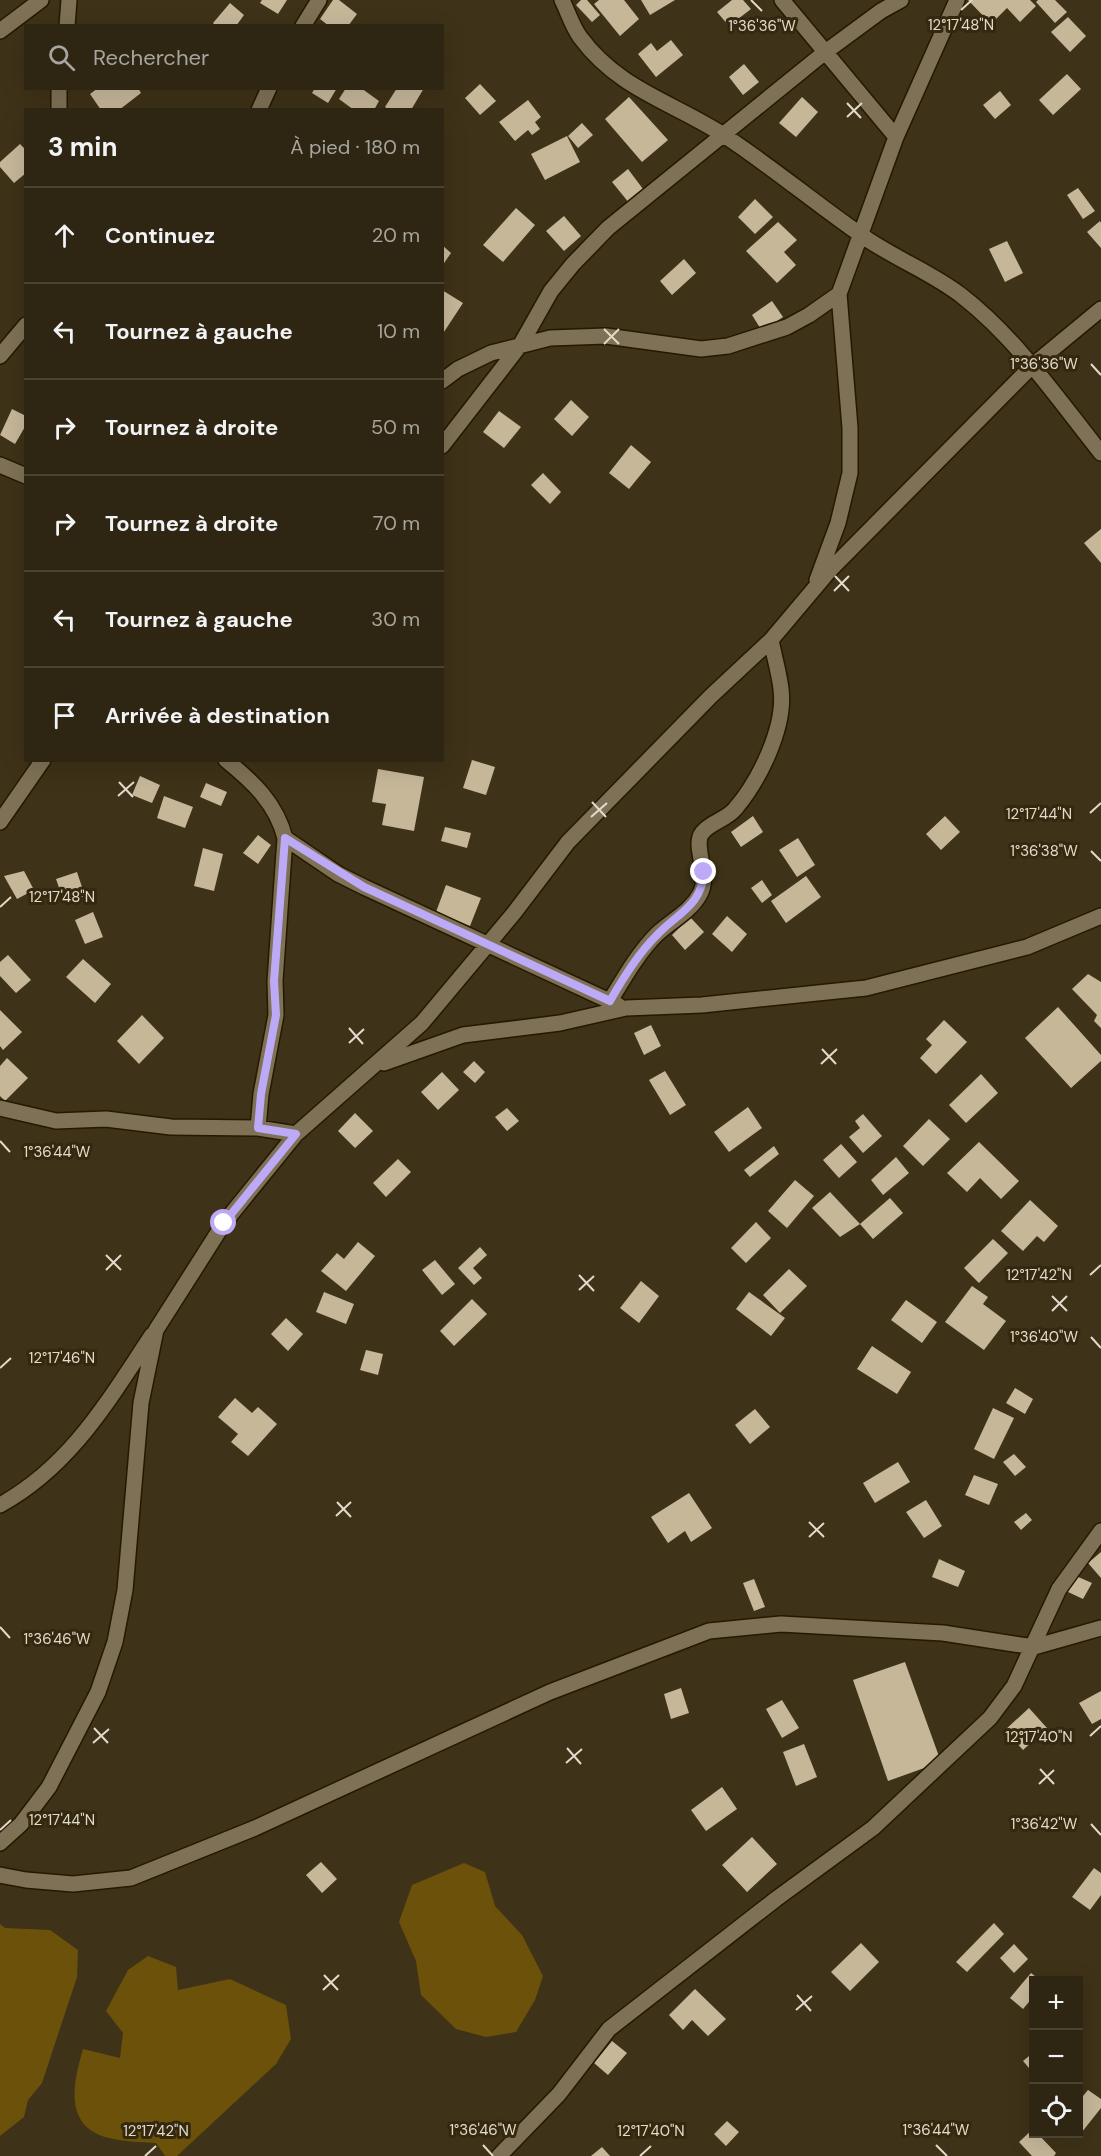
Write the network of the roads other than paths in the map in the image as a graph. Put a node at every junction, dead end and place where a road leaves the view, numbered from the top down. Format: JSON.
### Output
{"nodes":[{"id":1,"x":41,"y":0,"type":"edge"},
{"id":2,"x":69,"y":0,"type":"edge"},
{"id":3,"x":319,"y":0,"type":"edge"},
{"id":4,"x":562,"y":0,"type":"edge"},
{"id":5,"x":782,"y":0,"type":"edge"},
{"id":6,"x":901,"y":0,"type":"edge"},
{"id":7,"x":957,"y":0,"type":"edge"},
{"id":8,"x":67,"y":24,"type":"edge"},
{"id":9,"x":304,"y":24,"type":"edge"},
{"id":10,"x":0,"y":31,"type":"edge"},
{"id":11,"x":824,"y":53,"type":"junction"},
{"id":12,"x":59,"y":90,"type":"edge"},
{"id":13,"x":268,"y":90,"type":"edge"},
{"id":14,"x":59,"y":108,"type":"edge"},
{"id":15,"x":260,"y":108,"type":"edge"},
{"id":16,"x":721,"y":134,"type":"junction"},
{"id":17,"x":896,"y":137,"type":"junction"},
{"id":18,"x":862,"y":236,"type":"junction"},
{"id":19,"x":839,"y":294,"type":"junction"},
{"id":20,"x":1101,"y":309,"type":"edge"},
{"id":21,"x":24,"y":327,"type":"edge"},
{"id":22,"x":521,"y":344,"type":"junction"},
{"id":23,"x":0,"y":356,"type":"edge"},
{"id":24,"x":1032,"y":366,"type":"junction"},
{"id":25,"x":444,"y":380,"type":"edge"},
{"id":26,"x":444,"y":443,"type":"edge"},
{"id":27,"x":1101,"y":453,"type":"edge"},
{"id":28,"x":0,"y":465,"type":"edge"},
{"id":29,"x":24,"y":475,"type":"edge"},
{"id":30,"x":812,"y":591,"type":"junction"},
{"id":31,"x":771,"y":640,"type":"junction"},
{"id":32,"x":42,"y":762,"type":"edge"},
{"id":33,"x":228,"y":762,"type":"edge"},
{"id":34,"x":0,"y":822,"type":"edge"},
{"id":35,"x":285,"y":838,"type":"junction"},
{"id":36,"x":1101,"y":915,"type":"edge"},
{"id":37,"x":486,"y":946,"type":"junction"},
{"id":38,"x":610,"y":1001,"type":"junction"},
{"id":39,"x":626,"y":1008,"type":"junction"},
{"id":40,"x":375,"y":1066,"type":"junction"},
{"id":41,"x":0,"y":1108,"type":"edge"},
{"id":42,"x":258,"y":1128,"type":"junction"},
{"id":43,"x":296,"y":1134,"type":"junction"},
{"id":44,"x":156,"y":1330,"type":"junction"},
{"id":45,"x":0,"y":1505,"type":"edge"},
{"id":46,"x":1101,"y":1531,"type":"edge"},
{"id":47,"x":1101,"y":1628,"type":"edge"},
{"id":48,"x":1034,"y":1647,"type":"junction"},
{"id":49,"x":0,"y":1843,"type":"edge"},
{"id":50,"x":0,"y":1875,"type":"edge"},
{"id":51,"x":499,"y":2156,"type":"edge"}],
"edges":[{"from":1,"to":10,"type":"street"},
{"from":2,"to":8,"type":"street"},
{"from":3,"to":9,"type":"street"},
{"from":4,"to":16,"type":"street"},
{"from":5,"to":11,"type":"street"},
{"from":6,"to":11,"type":"street"},
{"from":7,"to":17,"type":"street"},
{"from":11,"to":16,"type":"street"},
{"from":11,"to":17,"type":"street"},
{"from":12,"to":14,"type":"street"},
{"from":13,"to":15,"type":"street"},
{"from":16,"to":18,"type":"street"},
{"from":16,"to":22,"type":"street"},
{"from":17,"to":18,"type":"street"},
{"from":18,"to":19,"type":"street"},
{"from":18,"to":24,"type":"street"},
{"from":19,"to":22,"type":"street"},
{"from":19,"to":30,"type":"street"},
{"from":20,"to":24,"type":"street"},
{"from":21,"to":23,"type":"street"},
{"from":22,"to":25,"type":"street"},
{"from":22,"to":26,"type":"street"},
{"from":24,"to":27,"type":"street"},
{"from":24,"to":30,"type":"street"},
{"from":28,"to":29,"type":"street"},
{"from":30,"to":31,"type":"street"},
{"from":31,"to":37,"type":"street"},
{"from":31,"to":38,"type":"street"},
{"from":32,"to":34,"type":"street"},
{"from":33,"to":35,"type":"street"},
{"from":35,"to":37,"type":"street"},
{"from":35,"to":42,"type":"street"},
{"from":36,"to":39,"type":"street"},
{"from":37,"to":38,"type":"street"},
{"from":37,"to":40,"type":"street"},
{"from":38,"to":39,"type":"street"},
{"from":39,"to":40,"type":"street"},
{"from":40,"to":43,"type":"street"},
{"from":41,"to":42,"type":"street"},
{"from":42,"to":43,"type":"street"},
{"from":43,"to":44,"type":"street"},
{"from":44,"to":45,"type":"street"},
{"from":44,"to":49,"type":"street"},
{"from":46,"to":48,"type":"street"},
{"from":47,"to":48,"type":"street"},
{"from":48,"to":50,"type":"street"},
{"from":48,"to":51,"type":"street"}]}
